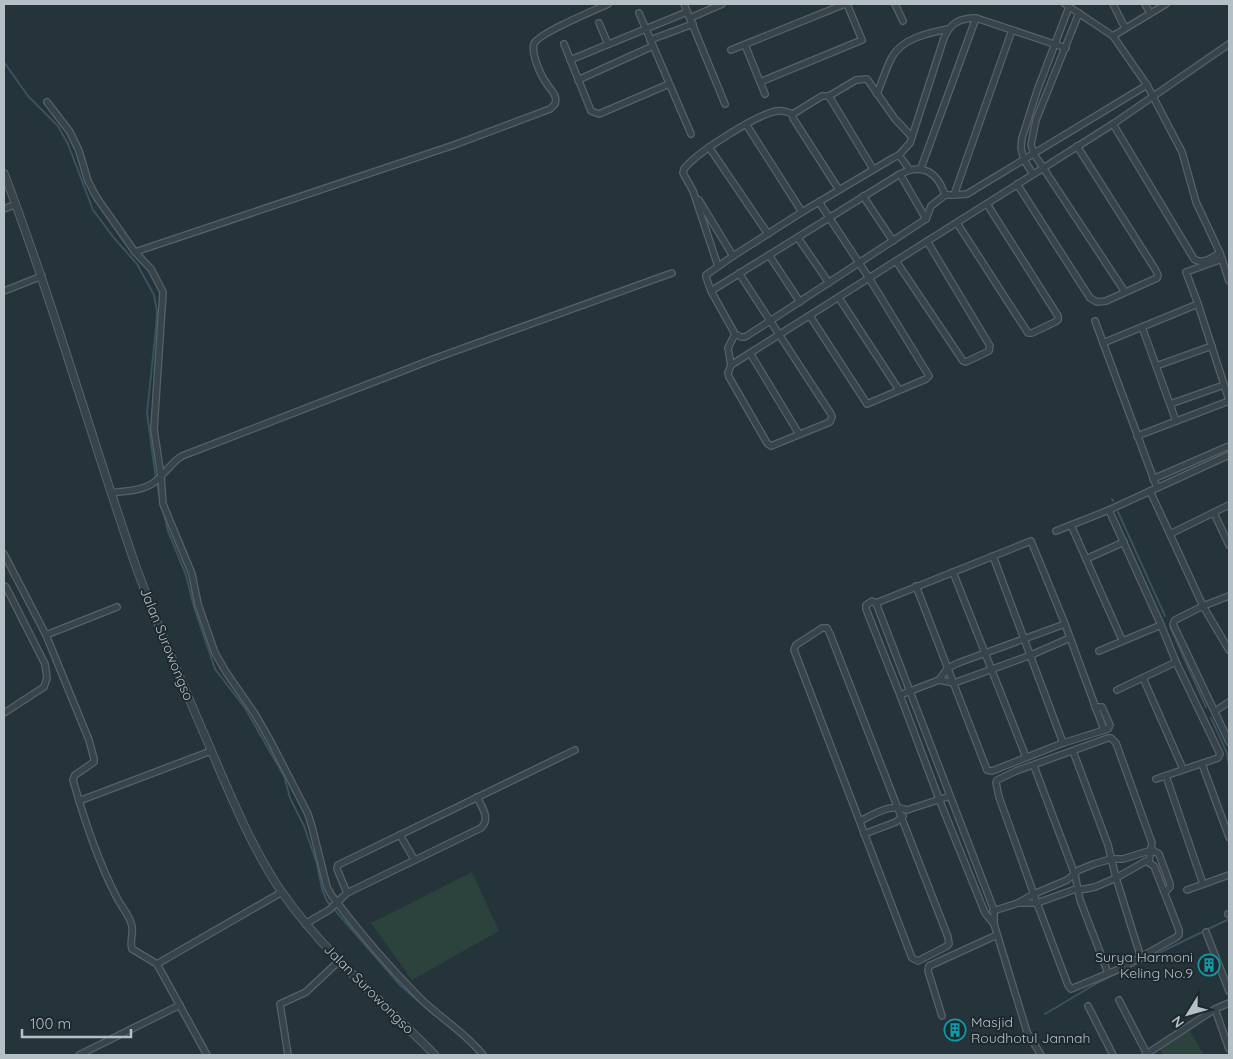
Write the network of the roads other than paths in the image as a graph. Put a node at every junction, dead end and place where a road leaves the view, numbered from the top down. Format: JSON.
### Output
{"nodes":[{"id":1,"x":608,"y":4,"type":"edge"},
{"id":2,"x":684,"y":4,"type":"edge"},
{"id":3,"x":722,"y":4,"type":"edge"},
{"id":4,"x":846,"y":4,"type":"edge"},
{"id":5,"x":895,"y":4,"type":"edge"},
{"id":6,"x":1113,"y":4,"type":"edge"},
{"id":7,"x":1145,"y":4,"type":"edge"},
{"id":8,"x":1166,"y":4,"type":"edge"},
{"id":9,"x":1067,"y":6,"type":"edge"},
{"id":10,"x":639,"y":13,"type":"dead end"},
{"id":11,"x":1150,"y":13,"type":"junction"},
{"id":12,"x":1079,"y":14,"type":"junction"},
{"id":13,"x":689,"y":15,"type":"junction"},
{"id":14,"x":976,"y":18,"type":"junction"},
{"id":15,"x":903,"y":21,"type":"dead end"},
{"id":16,"x":599,"y":23,"type":"dead end"},
{"id":17,"x":693,"y":24,"type":"junction"},
{"id":18,"x":948,"y":28,"type":"junction"},
{"id":19,"x":1125,"y":28,"type":"junction"},
{"id":20,"x":646,"y":29,"type":"junction"},
{"id":21,"x":1012,"y":30,"type":"junction"},
{"id":22,"x":1113,"y":36,"type":"junction"},
{"id":23,"x":652,"y":43,"type":"junction"},
{"id":24,"x":564,"y":44,"type":"dead end"},
{"id":25,"x":608,"y":44,"type":"junction"},
{"id":26,"x":1055,"y":44,"type":"junction"},
{"id":27,"x":1229,"y":44,"type":"edge"},
{"id":28,"x":745,"y":45,"type":"junction"},
{"id":29,"x":1066,"y":48,"type":"junction"},
{"id":30,"x":731,"y":50,"type":"dead end"},
{"id":31,"x":570,"y":60,"type":"junction"},
{"id":32,"x":578,"y":80,"type":"junction"},
{"id":33,"x":760,"y":82,"type":"junction"},
{"id":34,"x":669,"y":84,"type":"junction"},
{"id":35,"x":1146,"y":85,"type":"junction"},
{"id":36,"x":765,"y":94,"type":"dead end"},
{"id":37,"x":877,"y":94,"type":"junction"},
{"id":38,"x":829,"y":96,"type":"junction"},
{"id":39,"x":1152,"y":97,"type":"junction"},
{"id":40,"x":47,"y":102,"type":"dead end"},
{"id":41,"x":725,"y":104,"type":"dead end"},
{"id":42,"x":793,"y":114,"type":"junction"},
{"id":43,"x":746,"y":124,"type":"junction"},
{"id":44,"x":1113,"y":124,"type":"junction"},
{"id":45,"x":691,"y":134,"type":"dead end"},
{"id":46,"x":912,"y":137,"type":"junction"},
{"id":47,"x":1078,"y":146,"type":"junction"},
{"id":48,"x":709,"y":147,"type":"junction"},
{"id":49,"x":1034,"y":154,"type":"junction"},
{"id":50,"x":899,"y":156,"type":"junction"},
{"id":51,"x":1024,"y":160,"type":"junction"},
{"id":52,"x":921,"y":168,"type":"junction"},
{"id":53,"x":1044,"y":168,"type":"junction"},
{"id":54,"x":873,"y":169,"type":"junction"},
{"id":55,"x":909,"y":170,"type":"junction"},
{"id":56,"x":4,"y":173,"type":"edge"},
{"id":57,"x":900,"y":174,"type":"junction"},
{"id":58,"x":1033,"y":174,"type":"junction"},
{"id":59,"x":1017,"y":184,"type":"junction"},
{"id":60,"x":839,"y":190,"type":"junction"},
{"id":61,"x":693,"y":191,"type":"junction"},
{"id":62,"x":945,"y":195,"type":"junction"},
{"id":63,"x":954,"y":195,"type":"junction"},
{"id":64,"x":864,"y":196,"type":"junction"},
{"id":65,"x":819,"y":202,"type":"junction"},
{"id":66,"x":16,"y":204,"type":"junction"},
{"id":67,"x":987,"y":204,"type":"junction"},
{"id":68,"x":4,"y":209,"type":"edge"},
{"id":69,"x":802,"y":212,"type":"junction"},
{"id":70,"x":829,"y":218,"type":"junction"},
{"id":71,"x":926,"y":219,"type":"junction"},
{"id":72,"x":957,"y":223,"type":"junction"},
{"id":73,"x":768,"y":234,"type":"junction"},
{"id":74,"x":798,"y":238,"type":"junction"},
{"id":75,"x":893,"y":241,"type":"junction"},
{"id":76,"x":928,"y":241,"type":"junction"},
{"id":77,"x":138,"y":251,"type":"junction"},
{"id":78,"x":769,"y":255,"type":"junction"},
{"id":79,"x":733,"y":256,"type":"junction"},
{"id":80,"x":1221,"y":256,"type":"junction"},
{"id":81,"x":896,"y":261,"type":"junction"},
{"id":82,"x":859,"y":263,"type":"junction"},
{"id":83,"x":718,"y":266,"type":"junction"},
{"id":84,"x":672,"y":273,"type":"dead end"},
{"id":85,"x":739,"y":274,"type":"junction"},
{"id":86,"x":42,"y":276,"type":"junction"},
{"id":87,"x":869,"y":278,"type":"junction"},
{"id":88,"x":1229,"y":281,"type":"edge"},
{"id":89,"x":829,"y":283,"type":"junction"},
{"id":90,"x":4,"y":291,"type":"edge"},
{"id":91,"x":711,"y":292,"type":"junction"},
{"id":92,"x":1125,"y":292,"type":"junction"},
{"id":93,"x":839,"y":298,"type":"junction"},
{"id":94,"x":800,"y":302,"type":"junction"},
{"id":95,"x":1198,"y":304,"type":"junction"},
{"id":96,"x":810,"y":316,"type":"junction"},
{"id":97,"x":770,"y":321,"type":"junction"},
{"id":98,"x":1095,"y":321,"type":"dead end"},
{"id":99,"x":1142,"y":327,"type":"junction"},
{"id":100,"x":735,"y":334,"type":"junction"},
{"id":101,"x":780,"y":334,"type":"junction"},
{"id":102,"x":1103,"y":343,"type":"junction"},
{"id":103,"x":1212,"y":346,"type":"junction"},
{"id":104,"x":750,"y":353,"type":"junction"},
{"id":105,"x":731,"y":365,"type":"junction"},
{"id":106,"x":1156,"y":366,"type":"junction"},
{"id":107,"x":1224,"y":385,"type":"junction"},
{"id":108,"x":899,"y":390,"type":"junction"},
{"id":109,"x":1229,"y":401,"type":"edge"},
{"id":110,"x":1170,"y":404,"type":"junction"},
{"id":111,"x":1176,"y":421,"type":"junction"},
{"id":112,"x":799,"y":434,"type":"junction"},
{"id":113,"x":1137,"y":436,"type":"junction"},
{"id":114,"x":1229,"y":446,"type":"edge"},
{"id":115,"x":1229,"y":455,"type":"edge"},
{"id":116,"x":1154,"y":479,"type":"junction"},
{"id":117,"x":157,"y":480,"type":"junction"},
{"id":118,"x":1157,"y":488,"type":"junction"},
{"id":119,"x":1150,"y":491,"type":"junction"},
{"id":120,"x":111,"y":493,"type":"junction"},
{"id":121,"x":1229,"y":505,"type":"edge"},
{"id":122,"x":1109,"y":510,"type":"junction"},
{"id":123,"x":1214,"y":513,"type":"junction"},
{"id":124,"x":1071,"y":525,"type":"junction"},
{"id":125,"x":1056,"y":531,"type":"dead end"},
{"id":126,"x":1170,"y":534,"type":"junction"},
{"id":127,"x":1124,"y":542,"type":"junction"},
{"id":128,"x":1229,"y":545,"type":"edge"},
{"id":129,"x":4,"y":554,"type":"edge"},
{"id":130,"x":994,"y":556,"type":"junction"},
{"id":131,"x":1086,"y":559,"type":"junction"},
{"id":132,"x":953,"y":572,"type":"junction"},
{"id":133,"x":4,"y":586,"type":"edge"},
{"id":134,"x":916,"y":586,"type":"junction"},
{"id":135,"x":1229,"y":596,"type":"edge"},
{"id":136,"x":876,"y":603,"type":"junction"},
{"id":137,"x":1203,"y":606,"type":"junction"},
{"id":138,"x":117,"y":607,"type":"dead end"},
{"id":139,"x":1065,"y":624,"type":"junction"},
{"id":140,"x":1162,"y":625,"type":"junction"},
{"id":141,"x":46,"y":635,"type":"junction"},
{"id":142,"x":1025,"y":638,"type":"junction"},
{"id":143,"x":1070,"y":638,"type":"junction"},
{"id":144,"x":1122,"y":640,"type":"junction"},
{"id":145,"x":1229,"y":650,"type":"edge"},
{"id":146,"x":1099,"y":651,"type":"dead end"},
{"id":147,"x":986,"y":652,"type":"junction"},
{"id":148,"x":1031,"y":655,"type":"junction"},
{"id":149,"x":1176,"y":662,"type":"junction"},
{"id":150,"x":948,"y":668,"type":"junction"},
{"id":151,"x":992,"y":669,"type":"junction"},
{"id":152,"x":1142,"y":678,"type":"junction"},
{"id":153,"x":939,"y":680,"type":"junction"},
{"id":154,"x":954,"y":683,"type":"junction"},
{"id":155,"x":1117,"y":690,"type":"dead end"},
{"id":156,"x":911,"y":691,"type":"junction"},
{"id":157,"x":900,"y":695,"type":"junction"},
{"id":158,"x":1229,"y":702,"type":"edge"},
{"id":159,"x":1215,"y":711,"type":"junction"},
{"id":160,"x":4,"y":713,"type":"edge"},
{"id":161,"x":1063,"y":742,"type":"junction"},
{"id":162,"x":1229,"y":742,"type":"edge"},
{"id":163,"x":575,"y":750,"type":"dead end"},
{"id":164,"x":212,"y":751,"type":"junction"},
{"id":165,"x":1073,"y":751,"type":"junction"},
{"id":166,"x":1026,"y":757,"type":"junction"},
{"id":167,"x":1202,"y":764,"type":"junction"},
{"id":168,"x":1034,"y":766,"type":"junction"},
{"id":169,"x":1183,"y":769,"type":"junction"},
{"id":170,"x":1166,"y":776,"type":"junction"},
{"id":171,"x":1156,"y":779,"type":"dead end"},
{"id":172,"x":950,"y":796,"type":"junction"},
{"id":173,"x":477,"y":797,"type":"junction"},
{"id":174,"x":938,"y":800,"type":"junction"},
{"id":175,"x":79,"y":801,"type":"junction"},
{"id":176,"x":897,"y":806,"type":"junction"},
{"id":177,"x":906,"y":810,"type":"junction"},
{"id":178,"x":902,"y":818,"type":"junction"},
{"id":179,"x":860,"y":821,"type":"junction"},
{"id":180,"x":864,"y":834,"type":"junction"},
{"id":181,"x":400,"y":835,"type":"junction"},
{"id":182,"x":1229,"y":838,"type":"edge"},
{"id":183,"x":1152,"y":850,"type":"junction"},
{"id":184,"x":414,"y":859,"type":"junction"},
{"id":185,"x":1111,"y":859,"type":"junction"},
{"id":186,"x":1149,"y":862,"type":"junction"},
{"id":187,"x":1075,"y":875,"type":"junction"},
{"id":188,"x":1229,"y":875,"type":"edge"},
{"id":189,"x":1116,"y":878,"type":"junction"},
{"id":190,"x":1202,"y":884,"type":"junction"},
{"id":191,"x":1078,"y":890,"type":"junction"},
{"id":192,"x":1187,"y":890,"type":"dead end"},
{"id":193,"x":282,"y":892,"type":"junction"},
{"id":194,"x":1165,"y":892,"type":"junction"},
{"id":195,"x":347,"y":893,"type":"junction"},
{"id":196,"x":1034,"y":894,"type":"junction"},
{"id":197,"x":1018,"y":903,"type":"junction"},
{"id":198,"x":336,"y":904,"type":"junction"},
{"id":199,"x":1037,"y":904,"type":"junction"},
{"id":200,"x":994,"y":910,"type":"junction"},
{"id":201,"x":985,"y":913,"type":"junction"},
{"id":202,"x":305,"y":924,"type":"junction"},
{"id":203,"x":994,"y":924,"type":"junction"},
{"id":204,"x":1206,"y":932,"type":"dead end"},
{"id":205,"x":997,"y":935,"type":"junction"},
{"id":206,"x":1141,"y":958,"type":"junction"},
{"id":207,"x":339,"y":961,"type":"junction"},
{"id":208,"x":157,"y":964,"type":"junction"},
{"id":209,"x":1108,"y":973,"type":"junction"},
{"id":210,"x":1229,"y":991,"type":"edge"},
{"id":211,"x":1119,"y":1000,"type":"dead end"},
{"id":212,"x":1229,"y":1003,"type":"edge"},
{"id":213,"x":180,"y":1005,"type":"junction"},
{"id":214,"x":1088,"y":1006,"type":"dead end"},
{"id":215,"x":1215,"y":1009,"type":"junction"},
{"id":216,"x":942,"y":1016,"type":"dead end"},
{"id":217,"x":1229,"y":1049,"type":"edge"},
{"id":218,"x":79,"y":1055,"type":"edge"},
{"id":219,"x":207,"y":1055,"type":"edge"},
{"id":220,"x":288,"y":1055,"type":"edge"},
{"id":221,"x":435,"y":1055,"type":"edge"},
{"id":222,"x":483,"y":1055,"type":"edge"},
{"id":223,"x":1041,"y":1055,"type":"edge"},
{"id":224,"x":1113,"y":1055,"type":"edge"},
{"id":225,"x":1146,"y":1055,"type":"edge"}],
"edges":[{"from":1,"to":77,"type":"street"},
{"from":2,"to":13,"type":"street"},
{"from":3,"to":13,"type":"street"},
{"from":4,"to":28,"type":"street"},
{"from":4,"to":33,"type":"street"},
{"from":5,"to":15,"type":"street"},
{"from":6,"to":19,"type":"street"},
{"from":7,"to":11,"type":"street"},
{"from":8,"to":11,"type":"street"},
{"from":9,"to":12,"type":"street"},
{"from":9,"to":26,"type":"street"},
{"from":10,"to":20,"type":"street"},
{"from":11,"to":19,"type":"street"},
{"from":12,"to":22,"type":"street"},
{"from":12,"to":29,"type":"street"},
{"from":13,"to":17,"type":"street"},
{"from":13,"to":20,"type":"street"},
{"from":14,"to":18,"type":"street"},
{"from":14,"to":21,"type":"street"},
{"from":14,"to":52,"type":"street"},
{"from":16,"to":25,"type":"street"},
{"from":17,"to":23,"type":"street"},
{"from":17,"to":41,"type":"street"},
{"from":18,"to":37,"type":"street"},
{"from":18,"to":46,"type":"street"},
{"from":19,"to":22,"type":"street"},
{"from":20,"to":23,"type":"street"},
{"from":20,"to":25,"type":"street"},
{"from":21,"to":26,"type":"street"},
{"from":21,"to":63,"type":"street"},
{"from":22,"to":35,"type":"street"},
{"from":23,"to":32,"type":"street"},
{"from":23,"to":34,"type":"street"},
{"from":24,"to":31,"type":"street"},
{"from":25,"to":31,"type":"street"},
{"from":26,"to":29,"type":"street"},
{"from":26,"to":51,"type":"street"},
{"from":27,"to":39,"type":"street"},
{"from":28,"to":30,"type":"street"},
{"from":28,"to":33,"type":"street"},
{"from":29,"to":49,"type":"street"},
{"from":31,"to":32,"type":"street"},
{"from":32,"to":34,"type":"street"},
{"from":33,"to":36,"type":"street"},
{"from":34,"to":45,"type":"street"},
{"from":35,"to":39,"type":"street"},
{"from":35,"to":49,"type":"street"},
{"from":37,"to":38,"type":"street"},
{"from":37,"to":46,"type":"street"},
{"from":38,"to":42,"type":"street"},
{"from":38,"to":54,"type":"street"},
{"from":39,"to":44,"type":"street"},
{"from":39,"to":80,"type":"street"},
{"from":40,"to":77,"type":"street"},
{"from":42,"to":43,"type":"street"},
{"from":42,"to":60,"type":"street"},
{"from":43,"to":48,"type":"street"},
{"from":43,"to":69,"type":"street"},
{"from":44,"to":47,"type":"street"},
{"from":44,"to":80,"type":"street"},
{"from":46,"to":50,"type":"street"},
{"from":47,"to":53,"type":"street"},
{"from":47,"to":92,"type":"street"},
{"from":48,"to":61,"type":"street"},
{"from":48,"to":73,"type":"street"},
{"from":49,"to":51,"type":"street"},
{"from":49,"to":53,"type":"street"},
{"from":50,"to":54,"type":"street"},
{"from":50,"to":55,"type":"street"},
{"from":51,"to":58,"type":"street"},
{"from":51,"to":63,"type":"street"},
{"from":52,"to":55,"type":"street"},
{"from":52,"to":62,"type":"street"},
{"from":53,"to":58,"type":"street"},
{"from":53,"to":92,"type":"street"},
{"from":54,"to":60,"type":"street"},
{"from":55,"to":57,"type":"street"},
{"from":56,"to":66,"type":"street","name":"Jalan Surowongso"},
{"from":57,"to":64,"type":"street"},
{"from":57,"to":71,"type":"street"},
{"from":58,"to":59,"type":"street"},
{"from":59,"to":67,"type":"street"},
{"from":59,"to":92,"type":"street"},
{"from":60,"to":65,"type":"street"},
{"from":61,"to":79,"type":"street"},
{"from":61,"to":83,"type":"street"},
{"from":62,"to":63,"type":"street"},
{"from":62,"to":71,"type":"street"},
{"from":64,"to":70,"type":"street"},
{"from":64,"to":75,"type":"street"},
{"from":65,"to":69,"type":"street"},
{"from":65,"to":70,"type":"street"},
{"from":66,"to":68,"type":"street"},
{"from":66,"to":86,"type":"street","name":"Jalan Surowongso"},
{"from":67,"to":72,"type":"street"},
{"from":67,"to":72,"type":"street"},
{"from":69,"to":73,"type":"street"},
{"from":70,"to":74,"type":"street"},
{"from":70,"to":82,"type":"street"},
{"from":71,"to":75,"type":"street"},
{"from":72,"to":76,"type":"street"},
{"from":73,"to":79,"type":"street"},
{"from":74,"to":78,"type":"street"},
{"from":74,"to":89,"type":"street"},
{"from":75,"to":82,"type":"street"},
{"from":76,"to":81,"type":"street"},
{"from":76,"to":81,"type":"street"},
{"from":77,"to":117,"type":"street"},
{"from":78,"to":85,"type":"street"},
{"from":78,"to":94,"type":"street"},
{"from":79,"to":83,"type":"street"},
{"from":80,"to":88,"type":"street"},
{"from":80,"to":95,"type":"street"},
{"from":81,"to":87,"type":"street"},
{"from":82,"to":87,"type":"street"},
{"from":82,"to":89,"type":"street"},
{"from":83,"to":91,"type":"street"},
{"from":84,"to":117,"type":"street"},
{"from":85,"to":91,"type":"street"},
{"from":85,"to":97,"type":"street"},
{"from":86,"to":90,"type":"street"},
{"from":86,"to":120,"type":"street","name":"Jalan Surowongso"},
{"from":87,"to":93,"type":"street"},
{"from":87,"to":108,"type":"street"},
{"from":89,"to":94,"type":"street"},
{"from":91,"to":100,"type":"street"},
{"from":93,"to":96,"type":"street"},
{"from":93,"to":108,"type":"street"},
{"from":94,"to":97,"type":"street"},
{"from":95,"to":99,"type":"street"},
{"from":95,"to":103,"type":"street"},
{"from":96,"to":101,"type":"street"},
{"from":96,"to":108,"type":"street"},
{"from":97,"to":100,"type":"street"},
{"from":97,"to":101,"type":"street"},
{"from":98,"to":102,"type":"street"},
{"from":99,"to":102,"type":"street"},
{"from":99,"to":106,"type":"street"},
{"from":100,"to":105,"type":"street"},
{"from":101,"to":104,"type":"street"},
{"from":101,"to":112,"type":"street"},
{"from":102,"to":113,"type":"street"},
{"from":103,"to":106,"type":"street"},
{"from":103,"to":107,"type":"street"},
{"from":104,"to":105,"type":"street"},
{"from":104,"to":112,"type":"street"},
{"from":105,"to":112,"type":"street"},
{"from":106,"to":110,"type":"street"},
{"from":107,"to":109,"type":"street"},
{"from":107,"to":110,"type":"street"},
{"from":109,"to":111,"type":"street"},
{"from":110,"to":111,"type":"street"},
{"from":111,"to":113,"type":"street"},
{"from":113,"to":116,"type":"street"},
{"from":114,"to":116,"type":"street"},
{"from":115,"to":118,"type":"street"},
{"from":116,"to":118,"type":"street"},
{"from":117,"to":120,"type":"street"},
{"from":117,"to":198,"type":"street"},
{"from":118,"to":119,"type":"street"},
{"from":119,"to":122,"type":"street"},
{"from":119,"to":126,"type":"street"},
{"from":120,"to":164,"type":"street","name":"Jalan Surowongso"},
{"from":121,"to":123,"type":"street"},
{"from":122,"to":124,"type":"street"},
{"from":122,"to":127,"type":"street"},
{"from":123,"to":126,"type":"street"},
{"from":123,"to":128,"type":"street"},
{"from":124,"to":125,"type":"street"},
{"from":124,"to":131,"type":"street"},
{"from":126,"to":137,"type":"street"},
{"from":127,"to":131,"type":"street"},
{"from":127,"to":140,"type":"street"},
{"from":129,"to":141,"type":"street"},
{"from":130,"to":132,"type":"street"},
{"from":130,"to":139,"type":"street"},
{"from":130,"to":142,"type":"street"},
{"from":131,"to":144,"type":"street"},
{"from":132,"to":134,"type":"street"},
{"from":132,"to":147,"type":"street"},
{"from":133,"to":160,"type":"street"},
{"from":134,"to":136,"type":"street"},
{"from":134,"to":150,"type":"street"},
{"from":135,"to":137,"type":"street"},
{"from":136,"to":156,"type":"street"},
{"from":136,"to":157,"type":"street"},
{"from":137,"to":145,"type":"street"},
{"from":137,"to":159,"type":"street"},
{"from":138,"to":141,"type":"street"},
{"from":139,"to":142,"type":"street"},
{"from":139,"to":143,"type":"street"},
{"from":140,"to":144,"type":"street"},
{"from":140,"to":149,"type":"street"},
{"from":141,"to":175,"type":"street"},
{"from":142,"to":147,"type":"street"},
{"from":142,"to":148,"type":"street"},
{"from":143,"to":148,"type":"street"},
{"from":143,"to":161,"type":"street"},
{"from":144,"to":146,"type":"street"},
{"from":147,"to":150,"type":"street"},
{"from":147,"to":151,"type":"street"},
{"from":148,"to":151,"type":"street"},
{"from":148,"to":161,"type":"street"},
{"from":149,"to":152,"type":"street"},
{"from":149,"to":167,"type":"street"},
{"from":150,"to":153,"type":"street"},
{"from":150,"to":154,"type":"street"},
{"from":151,"to":154,"type":"street"},
{"from":151,"to":166,"type":"street"},
{"from":152,"to":155,"type":"street"},
{"from":152,"to":169,"type":"street"},
{"from":153,"to":154,"type":"street"},
{"from":153,"to":156,"type":"street"},
{"from":154,"to":166,"type":"street"},
{"from":156,"to":157,"type":"street"},
{"from":156,"to":172,"type":"street"},
{"from":157,"to":174,"type":"street"},
{"from":158,"to":159,"type":"street"},
{"from":159,"to":162,"type":"street"},
{"from":161,"to":166,"type":"street"},
{"from":163,"to":173,"type":"street"},
{"from":164,"to":175,"type":"street"},
{"from":164,"to":193,"type":"street","name":"Jalan Surowongso"},
{"from":165,"to":168,"type":"street"},
{"from":165,"to":183,"type":"street"},
{"from":165,"to":185,"type":"street"},
{"from":167,"to":169,"type":"street"},
{"from":167,"to":182,"type":"street"},
{"from":168,"to":187,"type":"street"},
{"from":168,"to":196,"type":"street"},
{"from":169,"to":170,"type":"street"},
{"from":170,"to":171,"type":"street"},
{"from":170,"to":190,"type":"street"},
{"from":172,"to":174,"type":"street"},
{"from":172,"to":200,"type":"street"},
{"from":173,"to":181,"type":"street"},
{"from":173,"to":184,"type":"street"},
{"from":174,"to":177,"type":"street"},
{"from":174,"to":201,"type":"street"},
{"from":175,"to":208,"type":"street"},
{"from":176,"to":177,"type":"street"},
{"from":176,"to":178,"type":"street"},
{"from":176,"to":179,"type":"street"},
{"from":176,"to":179,"type":"street"},
{"from":177,"to":178,"type":"street"},
{"from":178,"to":180,"type":"street"},
{"from":178,"to":180,"type":"street"},
{"from":179,"to":180,"type":"street"},
{"from":181,"to":184,"type":"street"},
{"from":181,"to":195,"type":"street"},
{"from":183,"to":185,"type":"street"},
{"from":183,"to":186,"type":"street"},
{"from":183,"to":194,"type":"street"},
{"from":184,"to":195,"type":"street"},
{"from":185,"to":187,"type":"street"},
{"from":185,"to":189,"type":"street"},
{"from":186,"to":189,"type":"street"},
{"from":186,"to":194,"type":"street"},
{"from":187,"to":191,"type":"street"},
{"from":187,"to":196,"type":"street"},
{"from":188,"to":190,"type":"street"},
{"from":189,"to":191,"type":"street"},
{"from":189,"to":206,"type":"street"},
{"from":190,"to":192,"type":"street"},
{"from":191,"to":199,"type":"street"},
{"from":191,"to":209,"type":"street"},
{"from":193,"to":202,"type":"street","name":"Jalan Surowongso"},
{"from":193,"to":208,"type":"street"},
{"from":194,"to":206,"type":"street"},
{"from":195,"to":198,"type":"street"},
{"from":196,"to":197,"type":"street"},
{"from":196,"to":199,"type":"street"},
{"from":197,"to":199,"type":"street"},
{"from":197,"to":200,"type":"street"},
{"from":198,"to":202,"type":"street"},
{"from":198,"to":222,"type":"street"},
{"from":199,"to":209,"type":"street"},
{"from":200,"to":201,"type":"street"},
{"from":200,"to":203,"type":"street"},
{"from":201,"to":203,"type":"street"},
{"from":202,"to":207,"type":"street","name":"Jalan Surowongso"},
{"from":203,"to":205,"type":"street"},
{"from":204,"to":210,"type":"street"},
{"from":205,"to":216,"type":"street"},
{"from":205,"to":223,"type":"street"},
{"from":206,"to":209,"type":"street"},
{"from":207,"to":220,"type":"street"},
{"from":207,"to":221,"type":"street","name":"Jalan Surowongso"},
{"from":208,"to":213,"type":"street"},
{"from":211,"to":225,"type":"street"},
{"from":212,"to":215,"type":"street"},
{"from":213,"to":218,"type":"street"},
{"from":213,"to":219,"type":"street"},
{"from":214,"to":224,"type":"street"},
{"from":215,"to":217,"type":"street"},
{"from":215,"to":225,"type":"street"}]}
